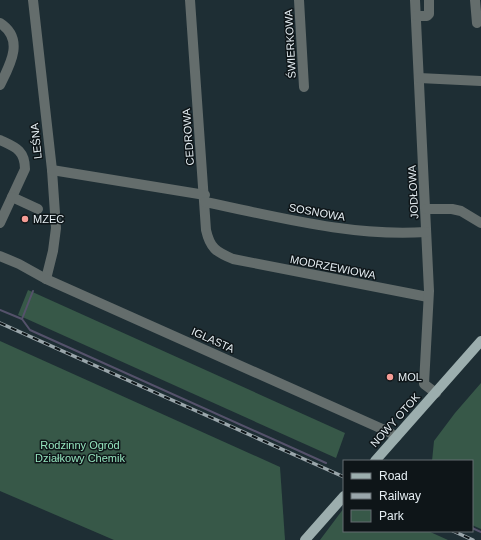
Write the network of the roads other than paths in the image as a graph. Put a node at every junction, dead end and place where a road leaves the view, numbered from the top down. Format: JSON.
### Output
{"nodes":[{"id":1,"x":33,"y":0,"type":"edge"},
{"id":2,"x":190,"y":0,"type":"edge"},
{"id":3,"x":300,"y":0,"type":"edge"},
{"id":4,"x":415,"y":0,"type":"edge"},
{"id":5,"x":430,"y":0,"type":"edge"},
{"id":6,"x":475,"y":0,"type":"edge"},
{"id":7,"x":416,"y":16,"type":"junction"},
{"id":8,"x":0,"y":23,"type":"edge"},
{"id":9,"x":477,"y":23,"type":"dead end"},
{"id":10,"x":419,"y":78,"type":"junction"},
{"id":11,"x":481,"y":81,"type":"edge"},
{"id":12,"x":0,"y":85,"type":"edge"},
{"id":13,"x":304,"y":86,"type":"dead end"},
{"id":14,"x":0,"y":140,"type":"edge"},
{"id":15,"x":52,"y":170,"type":"junction"},
{"id":16,"x":12,"y":197,"type":"junction"},
{"id":17,"x":205,"y":198,"type":"junction"},
{"id":18,"x":38,"y":209,"type":"dead end"},
{"id":19,"x":426,"y":209,"type":"junction"},
{"id":20,"x":481,"y":222,"type":"edge"},
{"id":21,"x":0,"y":223,"type":"edge"},
{"id":22,"x":426,"y":232,"type":"junction"},
{"id":23,"x":0,"y":256,"type":"edge"},
{"id":24,"x":233,"y":259,"type":"joint"},
{"id":25,"x":46,"y":279,"type":"junction"},
{"id":26,"x":428,"y":297,"type":"junction"},
{"id":27,"x":481,"y":341,"type":"edge"},
{"id":28,"x":436,"y":393,"type":"junction"},
{"id":29,"x":396,"y":437,"type":"junction"},
{"id":30,"x":376,"y":460,"type":"edge"},
{"id":31,"x":343,"y":497,"type":"edge"},
{"id":32,"x":305,"y":540,"type":"edge"}],
"edges":[{"from":1,"to":15,"type":"street","name":"LEŚNA"},
{"from":2,"to":17,"type":"street","name":"CEDROWA"},
{"from":3,"to":13,"type":"street","name":"ŚWIERKOWA"},
{"from":4,"to":7,"type":"street","name":"JODŁOWA"},
{"from":5,"to":7,"type":"street"},
{"from":6,"to":9,"type":"street"},
{"from":7,"to":10,"type":"street","name":"JODŁOWA"},
{"from":8,"to":12,"type":"street"},
{"from":10,"to":11,"type":"street"},
{"from":10,"to":19,"type":"street","name":"JODŁOWA"},
{"from":14,"to":16,"type":"street"},
{"from":15,"to":17,"type":"street","name":"SOSNOWA"},
{"from":15,"to":25,"type":"street","name":"LEŚNA"},
{"from":16,"to":18,"type":"street"},
{"from":16,"to":21,"type":"street"},
{"from":17,"to":22,"type":"street","name":"SOSNOWA"},
{"from":17,"to":24,"type":"street","name":"CEDROWA"},
{"from":19,"to":20,"type":"street"},
{"from":19,"to":22,"type":"street","name":"JODŁOWA"},
{"from":22,"to":26,"type":"street","name":"JODŁOWA"},
{"from":23,"to":25,"type":"street","name":"IGLASTA"},
{"from":24,"to":26,"type":"street","name":"MODRZEWIOWA"},
{"from":25,"to":29,"type":"street","name":"IGLASTA"},
{"from":26,"to":28,"type":"street","name":"JODŁOWA"},
{"from":27,"to":28,"type":"main road","name":"NOWY OTOK"},
{"from":28,"to":29,"type":"main road","name":"NOWY OTOK"},
{"from":29,"to":30,"type":"main road","name":"NOWY OTOK"},
{"from":31,"to":32,"type":"main road"}]}
